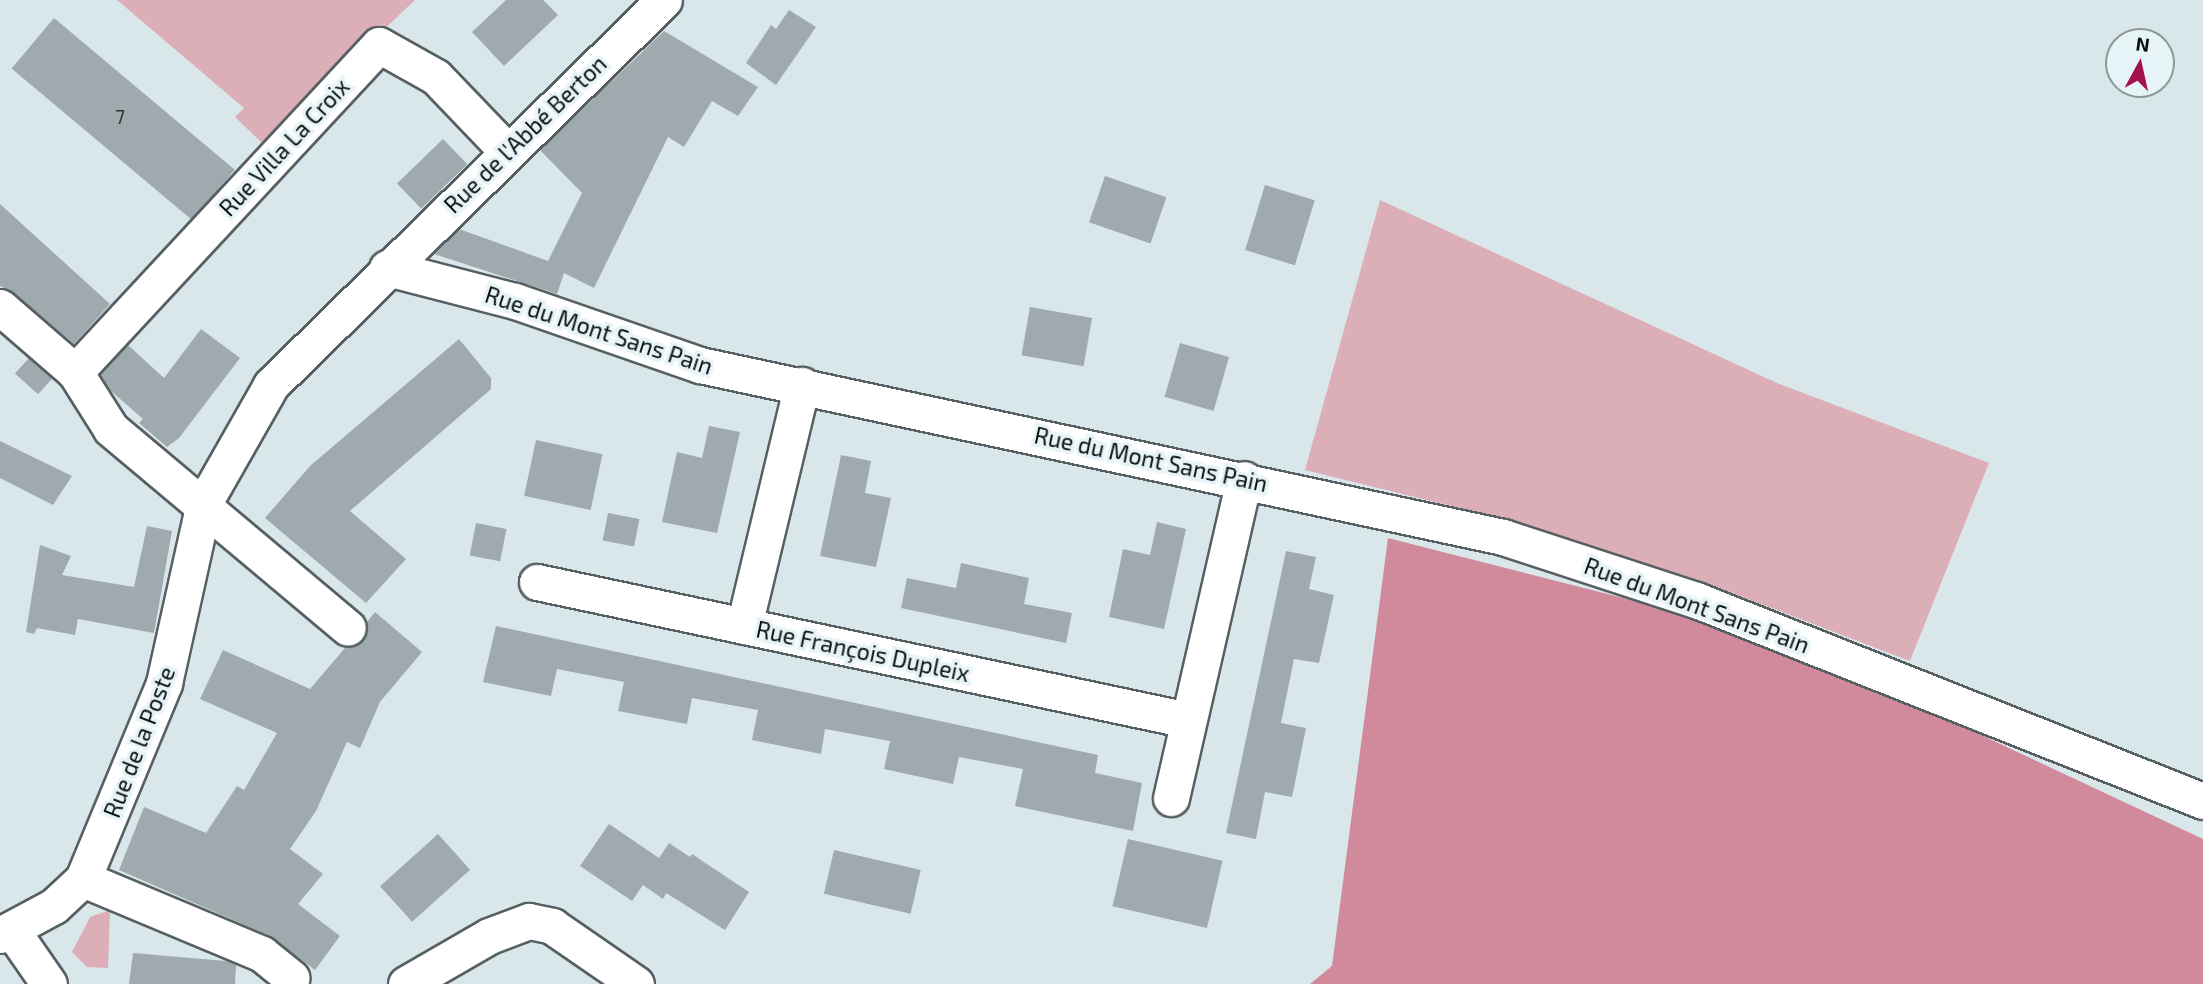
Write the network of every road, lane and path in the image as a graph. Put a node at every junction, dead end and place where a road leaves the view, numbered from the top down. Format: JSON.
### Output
{"nodes":[{"id":1,"x":664,"y":0,"type":"edge"},
{"id":2,"x":507,"y":151,"type":"junction"},
{"id":3,"x":387,"y":268,"type":"junction"},
{"id":4,"x":0,"y":307,"type":"edge"},
{"id":5,"x":75,"y":372,"type":"junction"},
{"id":6,"x":802,"y":385,"type":"junction"},
{"id":7,"x":1244,"y":479,"type":"junction"},
{"id":8,"x":204,"y":503,"type":"junction"},
{"id":9,"x":537,"y":582,"type":"dead end"},
{"id":10,"x":744,"y":626,"type":"junction"},
{"id":11,"x":348,"y":628,"type":"dead end"},
{"id":12,"x":1188,"y":720,"type":"junction"},
{"id":13,"x":1171,"y":798,"type":"dead end"},
{"id":14,"x":2203,"y":801,"type":"edge"},
{"id":15,"x":83,"y":879,"type":"junction"},
{"id":16,"x":6,"y":934,"type":"edge"},
{"id":17,"x":292,"y":978,"type":"dead end"},
{"id":18,"x":50,"y":984,"type":"edge"},
{"id":19,"x":406,"y":984,"type":"edge"},
{"id":20,"x":636,"y":984,"type":"edge"}],
"edges":[{"from":1,"to":2,"type":"street","name":"Rue de l'Abbé Berton"},
{"from":2,"to":3,"type":"street","name":"Rue de l'Abbé Berton"},
{"from":2,"to":5,"type":"street","name":"Rue Villa La Croix"},
{"from":3,"to":6,"type":"street","name":"Rue du Mont Sans Pain"},
{"from":3,"to":8,"type":"street","name":"Rue de la Poste"},
{"from":4,"to":5,"type":"street"},
{"from":5,"to":8,"type":"street"},
{"from":6,"to":7,"type":"street","name":"Rue du Mont Sans Pain"},
{"from":6,"to":10,"type":"street"},
{"from":7,"to":12,"type":"street"},
{"from":7,"to":14,"type":"street","name":"Rue du Mont Sans Pain"},
{"from":8,"to":11,"type":"street"},
{"from":8,"to":15,"type":"street","name":"Rue de la Poste"},
{"from":9,"to":10,"type":"street","name":"Rue François Dupleix"},
{"from":10,"to":12,"type":"street","name":"Rue François Dupleix"},
{"from":12,"to":13,"type":"street"},
{"from":15,"to":16,"type":"street","name":"Rue de la Poste"},
{"from":15,"to":17,"type":"street"},
{"from":16,"to":18,"type":"street"},
{"from":19,"to":20,"type":"street"}]}
